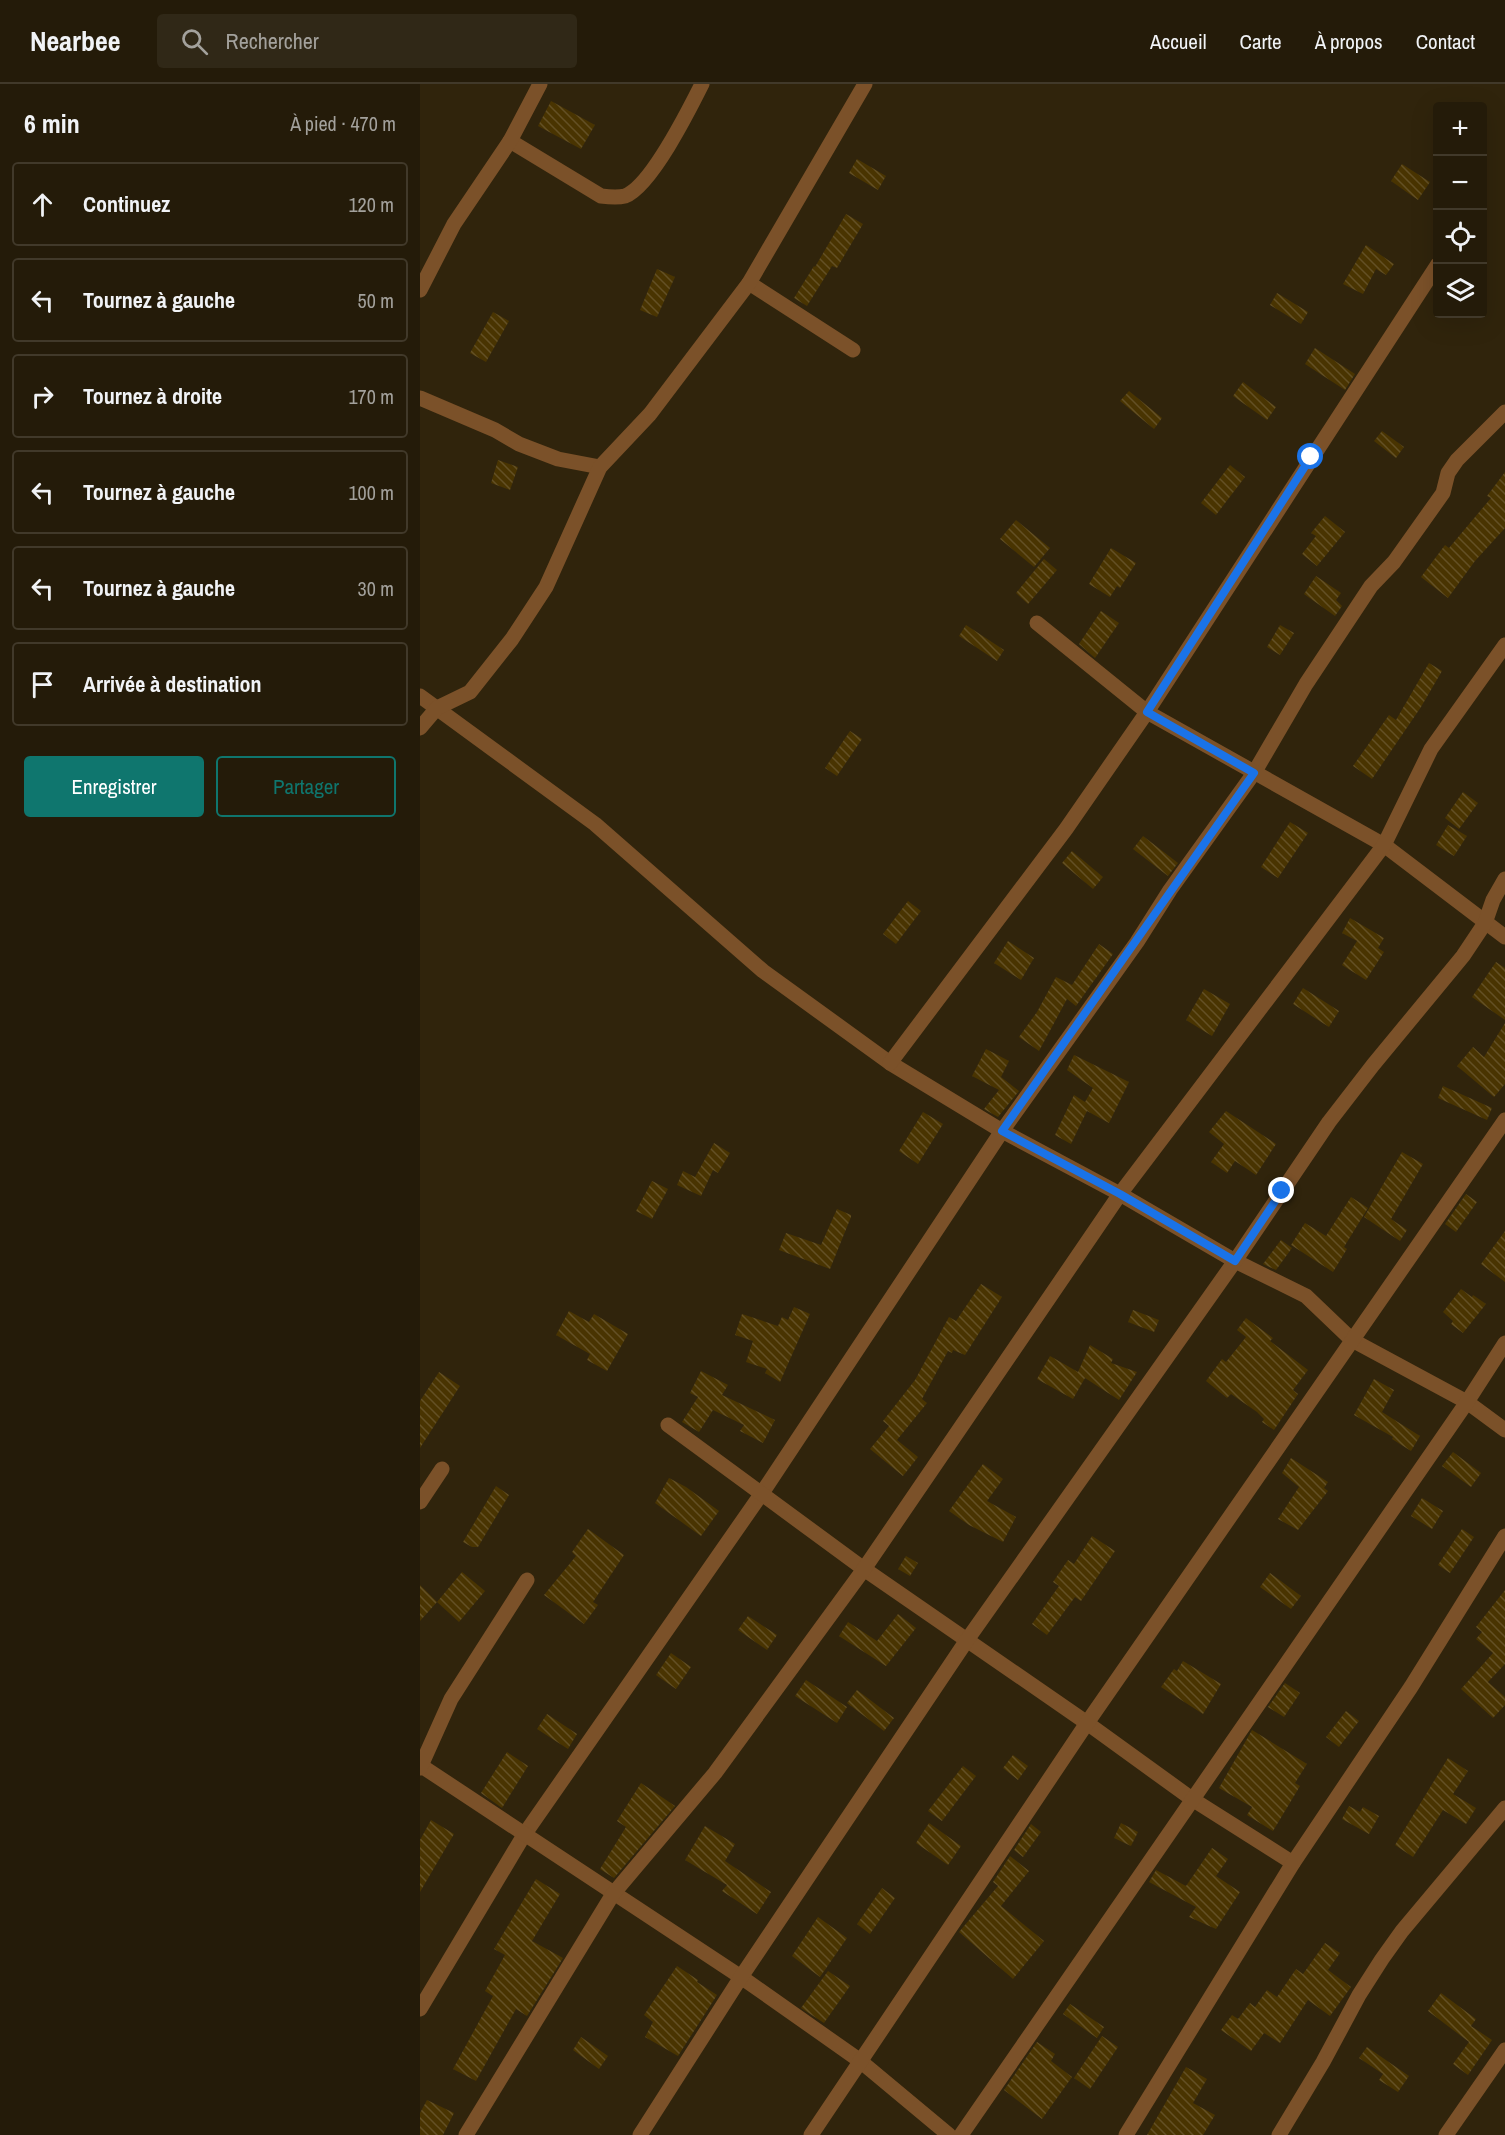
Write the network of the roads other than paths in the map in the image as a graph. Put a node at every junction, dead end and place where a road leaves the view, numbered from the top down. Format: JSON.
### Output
{"nodes":[{"id":1,"x":540,"y":84,"type":"edge"},
{"id":2,"x":702,"y":84,"type":"edge"},
{"id":3,"x":866,"y":84,"type":"edge"},
{"id":4,"x":510,"y":141,"type":"junction"},
{"id":5,"x":1433,"y":270,"type":"edge"},
{"id":6,"x":749,"y":283,"type":"junction"},
{"id":7,"x":420,"y":290,"type":"edge"},
{"id":8,"x":853,"y":350,"type":"dead end"},
{"id":9,"x":420,"y":398,"type":"edge"},
{"id":10,"x":1505,"y":412,"type":"edge"},
{"id":11,"x":600,"y":467,"type":"junction"},
{"id":12,"x":1036,"y":623,"type":"dead end"},
{"id":13,"x":1505,"y":645,"type":"edge"},
{"id":14,"x":420,"y":696,"type":"edge"},
{"id":15,"x":437,"y":708,"type":"junction"},
{"id":16,"x":1147,"y":712,"type":"junction"},
{"id":17,"x":420,"y":728,"type":"edge"},
{"id":18,"x":1254,"y":773,"type":"junction"},
{"id":19,"x":1384,"y":845,"type":"junction"},
{"id":20,"x":1505,"y":879,"type":"edge"},
{"id":21,"x":1485,"y":923,"type":"junction"},
{"id":22,"x":1505,"y":937,"type":"edge"},
{"id":23,"x":890,"y":1062,"type":"junction"},
{"id":24,"x":1505,"y":1119,"type":"edge"},
{"id":25,"x":1002,"y":1131,"type":"junction"},
{"id":26,"x":1120,"y":1194,"type":"junction"},
{"id":27,"x":1235,"y":1261,"type":"junction"},
{"id":28,"x":1352,"y":1340,"type":"junction"},
{"id":29,"x":1505,"y":1343,"type":"edge"},
{"id":30,"x":1467,"y":1402,"type":"junction"},
{"id":31,"x":668,"y":1425,"type":"dead end"},
{"id":32,"x":1505,"y":1430,"type":"edge"},
{"id":33,"x":442,"y":1469,"type":"dead end"},
{"id":34,"x":762,"y":1493,"type":"junction"},
{"id":35,"x":420,"y":1502,"type":"edge"},
{"id":36,"x":1503,"y":1541,"type":"edge"},
{"id":37,"x":864,"y":1569,"type":"junction"},
{"id":38,"x":526,"y":1580,"type":"dead end"},
{"id":39,"x":967,"y":1640,"type":"junction"},
{"id":40,"x":1087,"y":1723,"type":"junction"},
{"id":41,"x":420,"y":1766,"type":"edge"},
{"id":42,"x":1192,"y":1799,"type":"junction"},
{"id":43,"x":1505,"y":1808,"type":"edge"},
{"id":44,"x":524,"y":1835,"type":"junction"},
{"id":45,"x":1293,"y":1863,"type":"junction"},
{"id":46,"x":613,"y":1894,"type":"junction"},
{"id":47,"x":741,"y":1977,"type":"junction"},
{"id":48,"x":420,"y":2009,"type":"edge"},
{"id":49,"x":1505,"y":2050,"type":"edge"},
{"id":50,"x":859,"y":2060,"type":"junction"},
{"id":51,"x":466,"y":2135,"type":"edge"},
{"id":52,"x":640,"y":2135,"type":"edge"},
{"id":53,"x":811,"y":2135,"type":"edge"},
{"id":54,"x":948,"y":2135,"type":"edge"},
{"id":55,"x":961,"y":2135,"type":"edge"},
{"id":56,"x":1125,"y":2135,"type":"edge"},
{"id":57,"x":1279,"y":2135,"type":"edge"},
{"id":58,"x":1446,"y":2135,"type":"edge"}],
"edges":[{"from":1,"to":4,"type":"street"},
{"from":2,"to":4,"type":"street"},
{"from":3,"to":6,"type":"street"},
{"from":4,"to":7,"type":"street"},
{"from":5,"to":16,"type":"street"},
{"from":6,"to":8,"type":"street"},
{"from":6,"to":11,"type":"street"},
{"from":9,"to":11,"type":"street"},
{"from":10,"to":18,"type":"street"},
{"from":11,"to":15,"type":"street"},
{"from":12,"to":16,"type":"street"},
{"from":13,"to":19,"type":"street"},
{"from":14,"to":15,"type":"street"},
{"from":15,"to":17,"type":"street"},
{"from":15,"to":23,"type":"street"},
{"from":16,"to":18,"type":"street"},
{"from":16,"to":23,"type":"street"},
{"from":18,"to":19,"type":"street"},
{"from":18,"to":25,"type":"street"},
{"from":19,"to":21,"type":"street"},
{"from":19,"to":26,"type":"street"},
{"from":20,"to":21,"type":"street"},
{"from":21,"to":22,"type":"street"},
{"from":21,"to":27,"type":"street"},
{"from":23,"to":25,"type":"street"},
{"from":24,"to":28,"type":"street"},
{"from":25,"to":26,"type":"street"},
{"from":25,"to":34,"type":"street"},
{"from":26,"to":27,"type":"street"},
{"from":26,"to":37,"type":"street"},
{"from":27,"to":28,"type":"street"},
{"from":27,"to":39,"type":"street"},
{"from":28,"to":30,"type":"street"},
{"from":28,"to":40,"type":"street"},
{"from":29,"to":30,"type":"street"},
{"from":30,"to":32,"type":"street"},
{"from":30,"to":42,"type":"street"},
{"from":31,"to":34,"type":"street"},
{"from":33,"to":35,"type":"street"},
{"from":34,"to":37,"type":"street"},
{"from":34,"to":44,"type":"street"},
{"from":36,"to":45,"type":"street"},
{"from":37,"to":39,"type":"street"},
{"from":37,"to":46,"type":"street"},
{"from":38,"to":41,"type":"street"},
{"from":39,"to":40,"type":"street"},
{"from":39,"to":47,"type":"street"},
{"from":40,"to":42,"type":"street"},
{"from":40,"to":50,"type":"street"},
{"from":41,"to":44,"type":"street"},
{"from":42,"to":45,"type":"street"},
{"from":42,"to":55,"type":"street"},
{"from":43,"to":57,"type":"street"},
{"from":44,"to":46,"type":"street"},
{"from":44,"to":48,"type":"street"},
{"from":45,"to":56,"type":"street"},
{"from":46,"to":47,"type":"street"},
{"from":46,"to":51,"type":"street"},
{"from":47,"to":50,"type":"street"},
{"from":47,"to":52,"type":"street"},
{"from":49,"to":58,"type":"street"},
{"from":50,"to":53,"type":"street"},
{"from":50,"to":54,"type":"street"}]}
